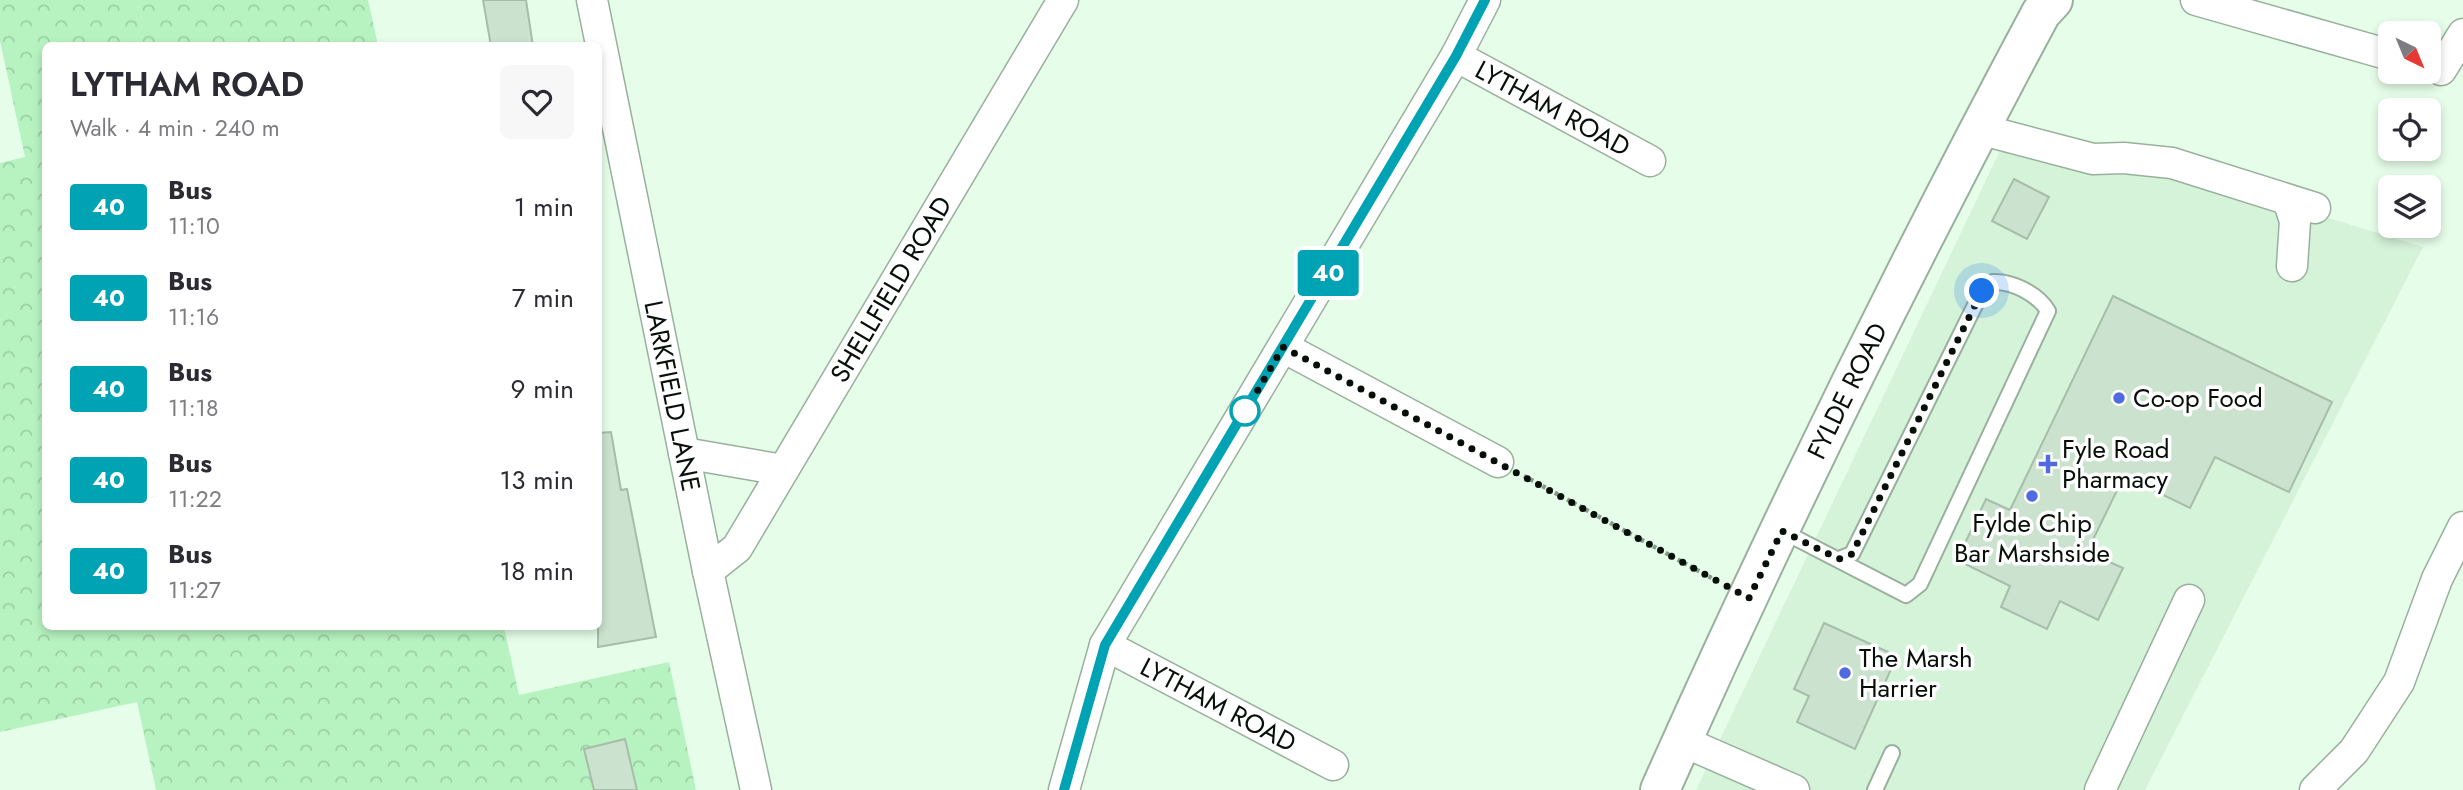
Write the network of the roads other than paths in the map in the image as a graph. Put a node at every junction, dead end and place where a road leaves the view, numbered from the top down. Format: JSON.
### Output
{"nodes":[{"id":1,"x":593,"y":0,"type":"edge"},
{"id":2,"x":1063,"y":0,"type":"edge"},
{"id":3,"x":1485,"y":0,"type":"edge"},
{"id":4,"x":2053,"y":0,"type":"edge"},
{"id":5,"x":2196,"y":0,"type":"edge"},
{"id":6,"x":2463,"y":34,"type":"edge"},
{"id":7,"x":601,"y":42,"type":"edge"},
{"id":8,"x":602,"y":45,"type":"edge"},
{"id":9,"x":2378,"y":52,"type":"edge"},
{"id":10,"x":1456,"y":56,"type":"junction"},
{"id":11,"x":2444,"y":71,"type":"edge"},
{"id":12,"x":1979,"y":129,"type":"junction"},
{"id":13,"x":1650,"y":162,"type":"dead end"},
{"id":14,"x":2292,"y":266,"type":"dead end"},
{"id":15,"x":1283,"y":347,"type":"junction"},
{"id":16,"x":684,"y":453,"type":"junction"},
{"id":17,"x":1498,"y":462,"type":"road end"},
{"id":18,"x":783,"y":470,"type":"junction"},
{"id":19,"x":2463,"y":527,"type":"edge"},
{"id":20,"x":1782,"y":531,"type":"junction"},
{"id":21,"x":1839,"y":559,"type":"junction"},
{"id":22,"x":708,"y":571,"type":"junction"},
{"id":23,"x":2189,"y":600,"type":"dead end"},
{"id":24,"x":1105,"y":645,"type":"junction"},
{"id":25,"x":1682,"y":741,"type":"junction"},
{"id":26,"x":1892,"y":753,"type":"dead end"},
{"id":27,"x":1333,"y":765,"type":"dead end"},
{"id":28,"x":757,"y":790,"type":"edge"},
{"id":29,"x":1064,"y":790,"type":"edge"},
{"id":30,"x":1660,"y":790,"type":"edge"},
{"id":31,"x":1794,"y":790,"type":"edge"},
{"id":32,"x":1875,"y":790,"type":"edge"},
{"id":33,"x":2100,"y":790,"type":"edge"},
{"id":34,"x":2315,"y":790,"type":"edge"}],
"edges":[{"from":1,"to":7,"type":"street","name":"LARKFIELD LANE"},
{"from":2,"to":18,"type":"street","name":"SHELLFIELD ROAD"},
{"from":3,"to":10,"type":"street","name":"LYTHAM ROAD"},
{"from":4,"to":12,"type":"street","name":"FYLDE ROAD"},
{"from":5,"to":9,"type":"street"},
{"from":6,"to":11,"type":"street"},
{"from":8,"to":16,"type":"street","name":"LARKFIELD LANE"},
{"from":10,"to":13,"type":"street","name":"LYTHAM ROAD"},
{"from":10,"to":15,"type":"street","name":"LYTHAM ROAD"},
{"from":12,"to":14,"type":"street"},
{"from":12,"to":20,"type":"street","name":"FYLDE ROAD"},
{"from":15,"to":17,"type":"street"},
{"from":15,"to":24,"type":"street","name":"LYTHAM ROAD"},
{"from":16,"to":18,"type":"street"},
{"from":16,"to":22,"type":"street","name":"LARKFIELD LANE"},
{"from":18,"to":22,"type":"street","name":"SHELLFIELD ROAD"},
{"from":19,"to":34,"type":"street"},
{"from":20,"to":21,"type":"lane"},
{"from":20,"to":25,"type":"street","name":"FYLDE ROAD"},
{"from":21,"to":21,"type":"lane"},
{"from":22,"to":28,"type":"street","name":"LARKFIELD LANE"},
{"from":23,"to":33,"type":"street"},
{"from":24,"to":27,"type":"street","name":"LYTHAM ROAD"},
{"from":24,"to":29,"type":"street","name":"LYTHAM ROAD"},
{"from":25,"to":30,"type":"street","name":"FYLDE ROAD"},
{"from":25,"to":31,"type":"street"},
{"from":26,"to":32,"type":"lane"}]}
